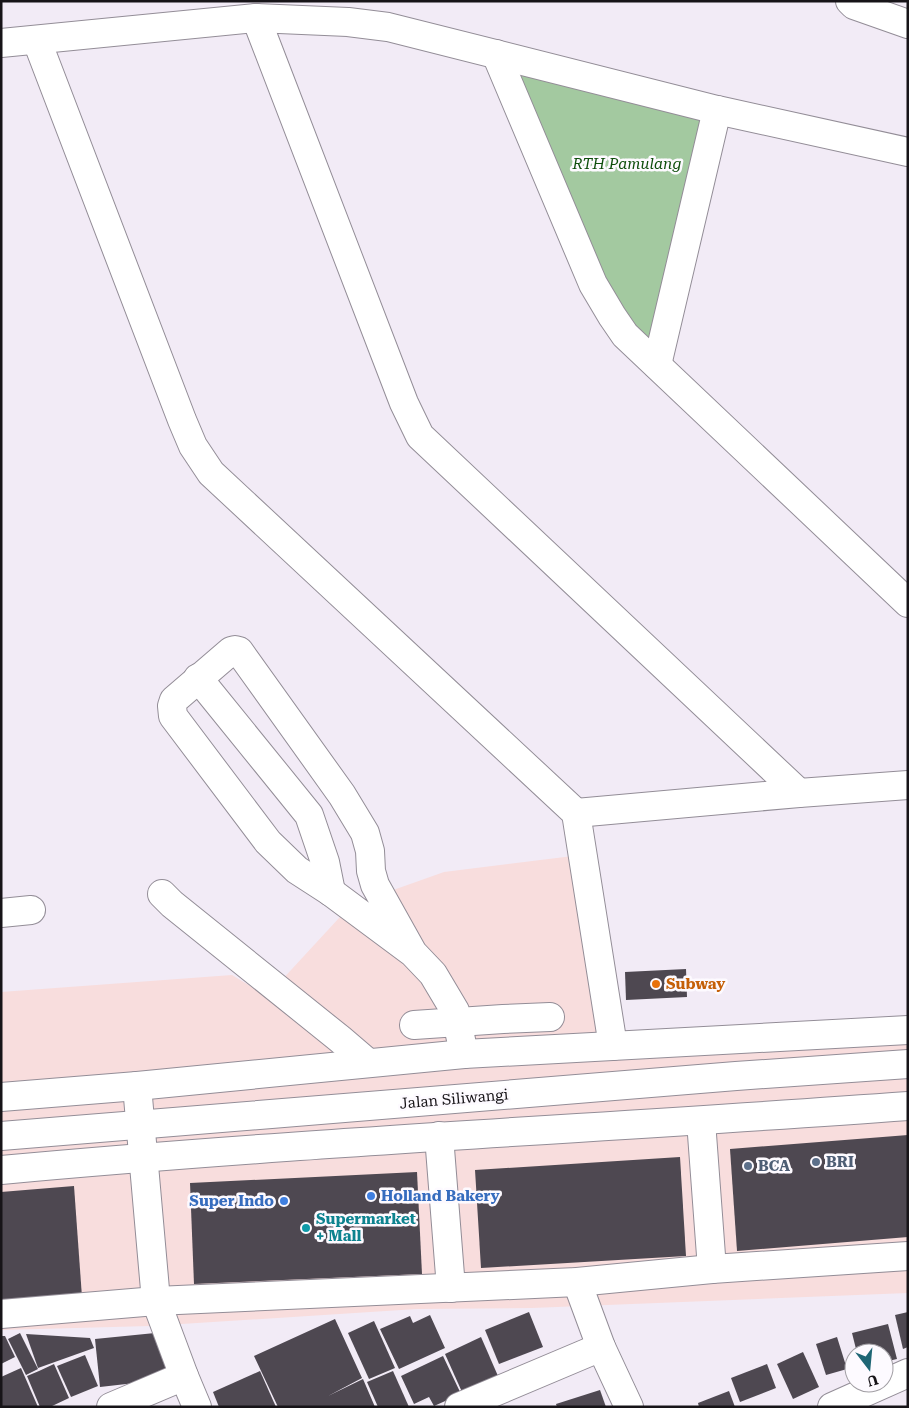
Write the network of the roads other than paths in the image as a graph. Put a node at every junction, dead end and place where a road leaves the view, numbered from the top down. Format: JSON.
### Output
{"nodes":[{"id":1,"x":850,"y":1,"type":"edge"},
{"id":2,"x":256,"y":18,"type":"junction"},
{"id":3,"x":908,"y":24,"type":"edge"},
{"id":4,"x":37,"y":41,"type":"junction"},
{"id":5,"x":1,"y":43,"type":"edge"},
{"id":6,"x":496,"y":54,"type":"junction"},
{"id":7,"x":717,"y":110,"type":"junction"},
{"id":8,"x":908,"y":152,"type":"edge"},
{"id":9,"x":657,"y":365,"type":"junction"},
{"id":10,"x":908,"y":603,"type":"edge"},
{"id":11,"x":198,"y":678,"type":"junction"},
{"id":12,"x":908,"y":785,"type":"edge"},
{"id":13,"x":799,"y":793,"type":"junction"},
{"id":14,"x":576,"y":813,"type":"junction"},
{"id":15,"x":331,"y":892,"type":"junction"},
{"id":16,"x":162,"y":894,"type":"dead end"},
{"id":17,"x":31,"y":910,"type":"dead end"},
{"id":18,"x":1,"y":913,"type":"edge"},
{"id":19,"x":413,"y":953,"type":"junction"},
{"id":20,"x":550,"y":1017,"type":"dead end"},
{"id":21,"x":458,"y":1022,"type":"junction"},
{"id":22,"x":414,"y":1025,"type":"dead end"},
{"id":23,"x":908,"y":1030,"type":"edge"},
{"id":24,"x":732,"y":1039,"type":"junction"},
{"id":25,"x":614,"y":1046,"type":"junction"},
{"id":26,"x":464,"y":1054,"type":"junction"},
{"id":27,"x":368,"y":1063,"type":"junction"},
{"id":28,"x":908,"y":1064,"type":"edge"},
{"id":29,"x":736,"y":1076,"type":"junction"},
{"id":30,"x":137,"y":1086,"type":"junction"},
{"id":31,"x":1,"y":1097,"type":"edge"},
{"id":32,"x":908,"y":1106,"type":"edge"},
{"id":33,"x":700,"y":1121,"type":"junction"},
{"id":34,"x":141,"y":1125,"type":"junction"},
{"id":35,"x":1,"y":1136,"type":"edge"},
{"id":36,"x":438,"y":1136,"type":"junction"},
{"id":37,"x":144,"y":1157,"type":"junction"},
{"id":38,"x":1,"y":1170,"type":"edge"},
{"id":39,"x":908,"y":1256,"type":"edge"},
{"id":40,"x":712,"y":1269,"type":"junction"},
{"id":41,"x":576,"y":1282,"type":"junction"},
{"id":42,"x":451,"y":1288,"type":"junction"},
{"id":43,"x":156,"y":1301,"type":"junction"},
{"id":44,"x":1,"y":1314,"type":"edge"},
{"id":45,"x":602,"y":1348,"type":"junction"},
{"id":46,"x":908,"y":1373,"type":"edge"},
{"id":47,"x":184,"y":1376,"type":"junction"},
{"id":48,"x":111,"y":1407,"type":"edge"},
{"id":49,"x":197,"y":1407,"type":"edge"},
{"id":50,"x":459,"y":1407,"type":"edge"},
{"id":51,"x":629,"y":1407,"type":"edge"},
{"id":52,"x":832,"y":1407,"type":"edge"}],
"edges":[{"from":1,"to":3,"type":"street"},
{"from":2,"to":4,"type":"street"},
{"from":2,"to":6,"type":"street"},
{"from":2,"to":13,"type":"street"},
{"from":4,"to":5,"type":"street"},
{"from":4,"to":14,"type":"street"},
{"from":6,"to":7,"type":"street"},
{"from":6,"to":9,"type":"street"},
{"from":7,"to":8,"type":"street"},
{"from":7,"to":9,"type":"street"},
{"from":9,"to":10,"type":"street"},
{"from":11,"to":15,"type":"street"},
{"from":11,"to":15,"type":"street"},
{"from":11,"to":19,"type":"street"},
{"from":12,"to":13,"type":"street"},
{"from":13,"to":14,"type":"street"},
{"from":14,"to":25,"type":"street"},
{"from":15,"to":19,"type":"street"},
{"from":16,"to":27,"type":"street"},
{"from":17,"to":18,"type":"street"},
{"from":19,"to":21,"type":"street"},
{"from":20,"to":21,"type":"street"},
{"from":21,"to":22,"type":"street"},
{"from":21,"to":26,"type":"street"},
{"from":23,"to":24,"type":"street"},
{"from":24,"to":25,"type":"street"},
{"from":24,"to":29,"type":"street"},
{"from":25,"to":26,"type":"street"},
{"from":26,"to":27,"type":"street"},
{"from":27,"to":30,"type":"street"},
{"from":28,"to":29,"type":"street","name":"Jalan Siliwangi"},
{"from":29,"to":34,"type":"street","name":"Jalan Siliwangi"},
{"from":30,"to":31,"type":"street"},
{"from":30,"to":34,"type":"street"},
{"from":32,"to":33,"type":"street"},
{"from":33,"to":36,"type":"street"},
{"from":33,"to":40,"type":"street"},
{"from":34,"to":35,"type":"street","name":"Jalan Siliwangi"},
{"from":34,"to":37,"type":"street"},
{"from":36,"to":37,"type":"street"},
{"from":36,"to":42,"type":"street"},
{"from":37,"to":38,"type":"street"},
{"from":37,"to":43,"type":"street"},
{"from":39,"to":40,"type":"street"},
{"from":40,"to":41,"type":"street"},
{"from":41,"to":42,"type":"street"},
{"from":41,"to":45,"type":"street"},
{"from":42,"to":43,"type":"street"},
{"from":43,"to":44,"type":"street"},
{"from":43,"to":47,"type":"street"},
{"from":45,"to":50,"type":"street"},
{"from":45,"to":51,"type":"street"},
{"from":46,"to":52,"type":"street"},
{"from":47,"to":48,"type":"street"},
{"from":47,"to":49,"type":"street"}]}
